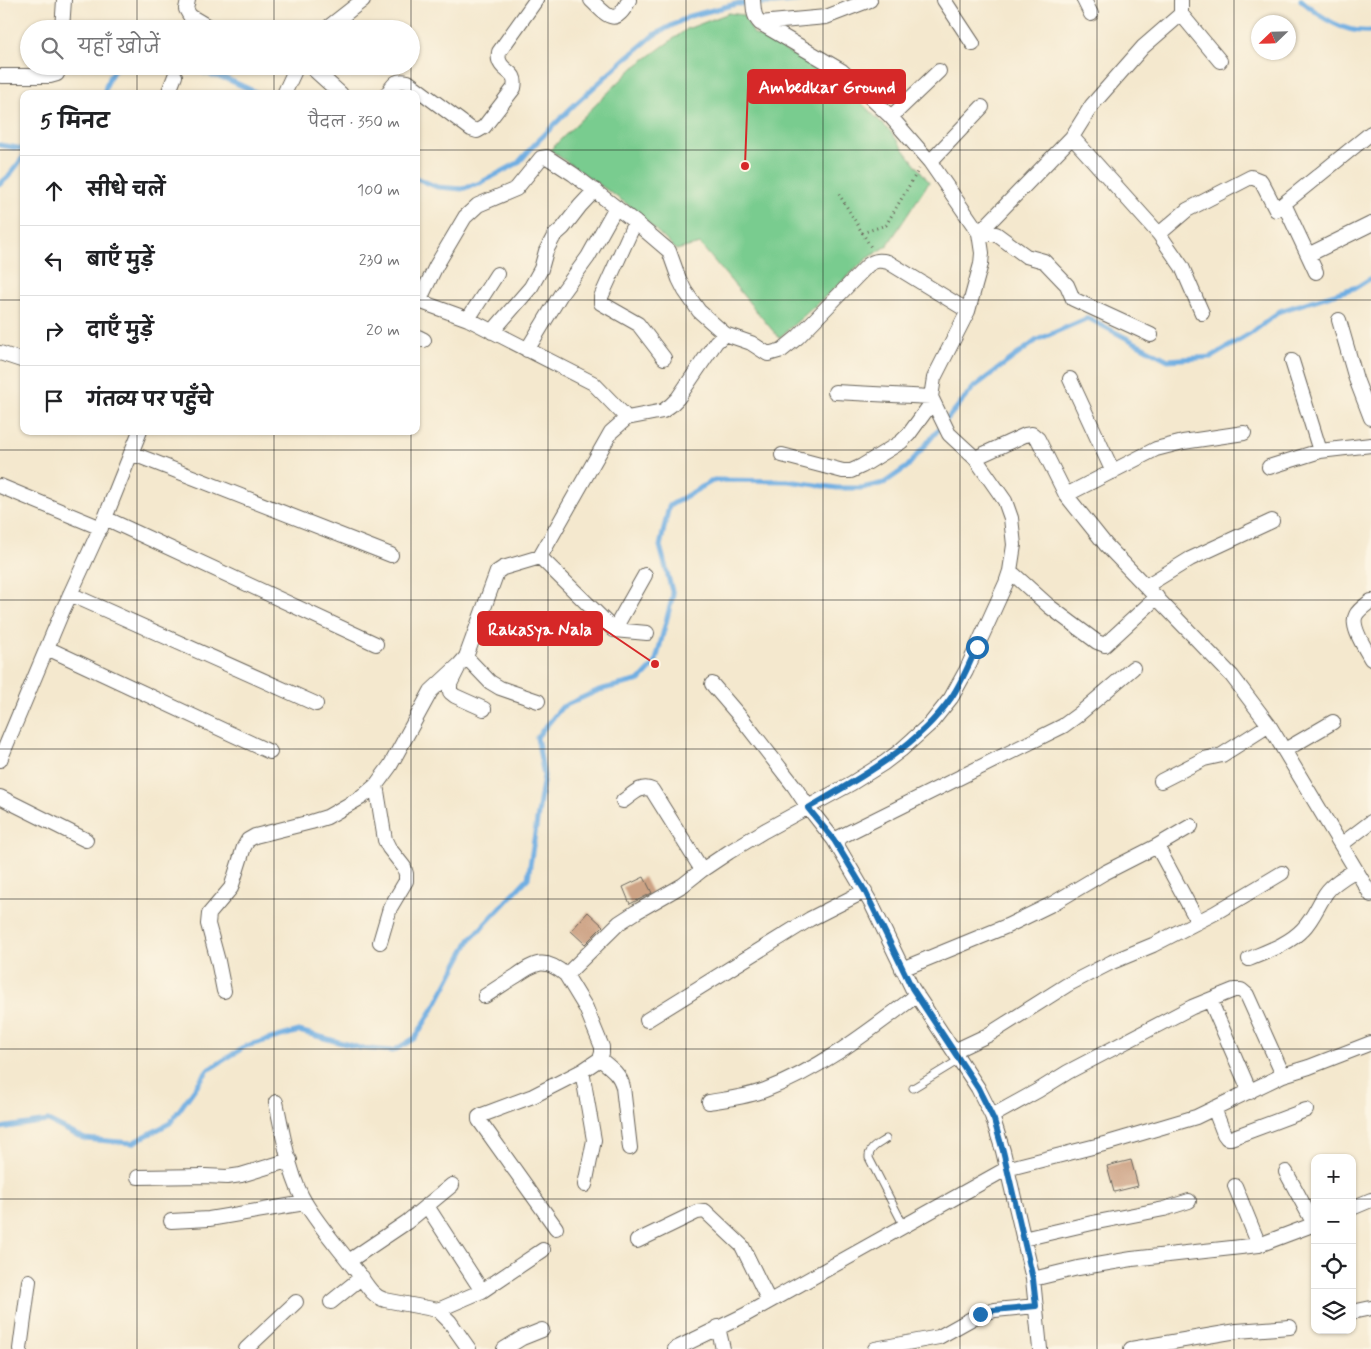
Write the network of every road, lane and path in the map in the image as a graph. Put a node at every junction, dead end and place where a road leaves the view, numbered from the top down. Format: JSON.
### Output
{"nodes":[{"id":1,"x":64,"y":0,"type":"edge"},
{"id":2,"x":188,"y":0,"type":"edge"},
{"id":3,"x":363,"y":0,"type":"edge"},
{"id":4,"x":536,"y":0,"type":"edge"},
{"id":5,"x":592,"y":0,"type":"edge"},
{"id":6,"x":629,"y":0,"type":"edge"},
{"id":7,"x":870,"y":0,"type":"edge"},
{"id":8,"x":944,"y":0,"type":"edge"},
{"id":9,"x":1084,"y":0,"type":"edge"},
{"id":10,"x":1181,"y":0,"type":"edge"},
{"id":11,"x":756,"y":12,"type":"edge"},
{"id":12,"x":1091,"y":14,"type":"dead end"},
{"id":13,"x":1181,"y":14,"type":"junction"},
{"id":14,"x":63,"y":20,"type":"edge"},
{"id":15,"x":197,"y":20,"type":"edge"},
{"id":16,"x":337,"y":20,"type":"edge"},
{"id":17,"x":973,"y":44,"type":"dead end"},
{"id":18,"x":1220,"y":61,"type":"dead end"},
{"id":19,"x":939,"y":71,"type":"dead end"},
{"id":20,"x":54,"y":75,"type":"edge"},
{"id":21,"x":289,"y":75,"type":"edge"},
{"id":22,"x":320,"y":75,"type":"edge"},
{"id":23,"x":1,"y":76,"type":"edge"},
{"id":24,"x":175,"y":76,"type":"dead end"},
{"id":25,"x":170,"y":90,"type":"edge"},
{"id":26,"x":285,"y":90,"type":"edge"},
{"id":27,"x":337,"y":90,"type":"edge"},
{"id":28,"x":390,"y":90,"type":"edge"},
{"id":29,"x":419,"y":90,"type":"edge"},
{"id":30,"x":420,"y":91,"type":"edge"},
{"id":31,"x":982,"y":107,"type":"dead end"},
{"id":32,"x":891,"y":116,"type":"junction"},
{"id":33,"x":1371,"y":132,"type":"edge"},
{"id":34,"x":1072,"y":137,"type":"junction"},
{"id":35,"x":928,"y":160,"type":"junction"},
{"id":36,"x":594,"y":190,"type":"junction"},
{"id":37,"x":838,"y":194,"type":"dead end"},
{"id":38,"x":1284,"y":204,"type":"junction"},
{"id":39,"x":616,"y":207,"type":"junction"},
{"id":40,"x":635,"y":222,"type":"junction"},
{"id":41,"x":1371,"y":224,"type":"edge"},
{"id":42,"x":862,"y":233,"type":"junction"},
{"id":43,"x":979,"y":233,"type":"junction"},
{"id":44,"x":1158,"y":234,"type":"junction"},
{"id":45,"x":1308,"y":255,"type":"junction"},
{"id":46,"x":878,"y":260,"type":"junction"},
{"id":47,"x":1316,"y":272,"type":"dead end"},
{"id":48,"x":497,"y":274,"type":"dead end"},
{"id":49,"x":420,"y":296,"type":"edge"},
{"id":50,"x":420,"y":301,"type":"edge"},
{"id":51,"x":968,"y":311,"type":"junction"},
{"id":52,"x":1202,"y":313,"type":"dead end"},
{"id":53,"x":468,"y":319,"type":"junction"},
{"id":54,"x":1339,"y":320,"type":"dead end"},
{"id":55,"x":492,"y":332,"type":"junction"},
{"id":56,"x":725,"y":334,"type":"junction"},
{"id":57,"x":1151,"y":335,"type":"dead end"},
{"id":58,"x":527,"y":350,"type":"junction"},
{"id":59,"x":0,"y":353,"type":"edge"},
{"id":60,"x":664,"y":358,"type":"dead end"},
{"id":61,"x":20,"y":360,"type":"edge"},
{"id":62,"x":1292,"y":361,"type":"dead end"},
{"id":63,"x":1070,"y":379,"type":"dead end"},
{"id":64,"x":835,"y":392,"type":"dead end"},
{"id":65,"x":933,"y":401,"type":"junction"},
{"id":66,"x":627,"y":418,"type":"junction"},
{"id":67,"x":1371,"y":418,"type":"edge"},
{"id":68,"x":1244,"y":432,"type":"dead end"},
{"id":69,"x":138,"y":435,"type":"edge"},
{"id":70,"x":1371,"y":445,"type":"edge"},
{"id":71,"x":1320,"y":451,"type":"junction"},
{"id":72,"x":131,"y":453,"type":"junction"},
{"id":73,"x":782,"y":455,"type":"dead end"},
{"id":74,"x":975,"y":458,"type":"junction"},
{"id":75,"x":1269,"y":467,"type":"dead end"},
{"id":76,"x":1113,"y":472,"type":"junction"},
{"id":77,"x":0,"y":486,"type":"edge"},
{"id":78,"x":1066,"y":495,"type":"junction"},
{"id":79,"x":1272,"y":521,"type":"dead end"},
{"id":80,"x":103,"y":523,"type":"junction"},
{"id":81,"x":391,"y":555,"type":"dead end"},
{"id":82,"x":540,"y":557,"type":"junction"},
{"id":83,"x":1010,"y":571,"type":"junction"},
{"id":84,"x":645,"y":575,"type":"dead end"},
{"id":85,"x":1146,"y":586,"type":"junction"},
{"id":86,"x":70,"y":594,"type":"junction"},
{"id":87,"x":1156,"y":597,"type":"junction"},
{"id":88,"x":1371,"y":601,"type":"edge"},
{"id":89,"x":614,"y":630,"type":"junction"},
{"id":90,"x":647,"y":633,"type":"dead end"},
{"id":91,"x":376,"y":644,"type":"dead end"},
{"id":92,"x":47,"y":648,"type":"junction"},
{"id":93,"x":1371,"y":659,"type":"edge"},
{"id":94,"x":462,"y":661,"type":"junction"},
{"id":95,"x":1133,"y":668,"type":"dead end"},
{"id":96,"x":712,"y":684,"type":"dead end"},
{"id":97,"x":538,"y":701,"type":"dead end"},
{"id":98,"x":316,"y":704,"type":"dead end"},
{"id":99,"x":484,"y":709,"type":"dead end"},
{"id":100,"x":1333,"y":722,"type":"dead end"},
{"id":101,"x":1269,"y":725,"type":"junction"},
{"id":102,"x":1285,"y":750,"type":"junction"},
{"id":103,"x":270,"y":752,"type":"dead end"},
{"id":104,"x":0,"y":760,"type":"edge"},
{"id":105,"x":1161,"y":781,"type":"dead end"},
{"id":106,"x":376,"y":785,"type":"junction"},
{"id":107,"x":0,"y":797,"type":"edge"},
{"id":108,"x":623,"y":801,"type":"dead end"},
{"id":109,"x":808,"y":808,"type":"junction"},
{"id":110,"x":1371,"y":822,"type":"edge"},
{"id":111,"x":1191,"y":826,"type":"dead end"},
{"id":112,"x":86,"y":840,"type":"dead end"},
{"id":113,"x":834,"y":840,"type":"junction"},
{"id":114,"x":1342,"y":844,"type":"junction"},
{"id":115,"x":1157,"y":846,"type":"junction"},
{"id":116,"x":702,"y":870,"type":"junction"},
{"id":117,"x":1356,"y":870,"type":"junction"},
{"id":118,"x":1282,"y":874,"type":"dead end"},
{"id":119,"x":865,"y":891,"type":"junction"},
{"id":120,"x":1371,"y":895,"type":"edge"},
{"id":121,"x":1198,"y":922,"type":"junction"},
{"id":122,"x":380,"y":942,"type":"dead end"},
{"id":123,"x":1249,"y":960,"type":"dead end"},
{"id":124,"x":902,"y":969,"type":"junction"},
{"id":125,"x":566,"y":975,"type":"junction"},
{"id":126,"x":224,"y":991,"type":"dead end"},
{"id":127,"x":917,"y":995,"type":"junction"},
{"id":128,"x":485,"y":996,"type":"dead end"},
{"id":129,"x":1210,"y":1000,"type":"junction"},
{"id":130,"x":647,"y":1020,"type":"dead end"},
{"id":131,"x":1371,"y":1043,"type":"edge"},
{"id":132,"x":957,"y":1055,"type":"junction"},
{"id":133,"x":600,"y":1059,"type":"junction"},
{"id":134,"x":582,"y":1071,"type":"junction"},
{"id":135,"x":1283,"y":1075,"type":"junction"},
{"id":136,"x":913,"y":1088,"type":"dead end"},
{"id":137,"x":1250,"y":1092,"type":"junction"},
{"id":138,"x":276,"y":1102,"type":"dead end"},
{"id":139,"x":709,"y":1102,"type":"dead end"},
{"id":140,"x":1214,"y":1108,"type":"junction"},
{"id":141,"x":1306,"y":1110,"type":"dead end"},
{"id":142,"x":992,"y":1116,"type":"junction"},
{"id":143,"x":886,"y":1139,"type":"dead end"},
{"id":144,"x":630,"y":1148,"type":"dead end"},
{"id":145,"x":290,"y":1160,"type":"junction"},
{"id":146,"x":1006,"y":1169,"type":"junction"},
{"id":147,"x":1286,"y":1172,"type":"dead end"},
{"id":148,"x":138,"y":1177,"type":"dead end"},
{"id":149,"x":452,"y":1185,"type":"dead end"},
{"id":150,"x":585,"y":1185,"type":"dead end"},
{"id":151,"x":1235,"y":1186,"type":"dead end"},
{"id":152,"x":1371,"y":1200,"type":"edge"},
{"id":153,"x":1189,"y":1201,"type":"dead end"},
{"id":154,"x":305,"y":1203,"type":"junction"},
{"id":155,"x":427,"y":1206,"type":"junction"},
{"id":156,"x":1356,"y":1206,"type":"edge"},
{"id":157,"x":1311,"y":1218,"type":"edge"},
{"id":158,"x":171,"y":1221,"type":"dead end"},
{"id":159,"x":1311,"y":1225,"type":"edge"},
{"id":160,"x":904,"y":1226,"type":"junction"},
{"id":161,"x":556,"y":1228,"type":"dead end"},
{"id":162,"x":1023,"y":1239,"type":"junction"},
{"id":163,"x":637,"y":1241,"type":"dead end"},
{"id":164,"x":1259,"y":1245,"type":"junction"},
{"id":165,"x":543,"y":1250,"type":"dead end"},
{"id":166,"x":349,"y":1261,"type":"junction"},
{"id":167,"x":362,"y":1277,"type":"junction"},
{"id":168,"x":1033,"y":1279,"type":"junction"},
{"id":169,"x":29,"y":1281,"type":"dead end"},
{"id":170,"x":482,"y":1291,"type":"junction"},
{"id":171,"x":768,"y":1301,"type":"junction"},
{"id":172,"x":296,"y":1302,"type":"dead end"},
{"id":173,"x":331,"y":1302,"type":"dead end"},
{"id":174,"x":1036,"y":1306,"type":"junction"},
{"id":175,"x":1371,"y":1308,"type":"edge"},
{"id":176,"x":438,"y":1310,"type":"junction"},
{"id":177,"x":1356,"y":1311,"type":"edge"},
{"id":178,"x":718,"y":1327,"type":"junction"},
{"id":179,"x":1290,"y":1327,"type":"dead end"},
{"id":180,"x":542,"y":1330,"type":"dead end"},
{"id":181,"x":20,"y":1349,"type":"edge"},
{"id":182,"x":246,"y":1349,"type":"edge"},
{"id":183,"x":469,"y":1349,"type":"edge"},
{"id":184,"x":504,"y":1349,"type":"edge"},
{"id":185,"x":675,"y":1349,"type":"edge"},
{"id":186,"x":723,"y":1349,"type":"edge"},
{"id":187,"x":875,"y":1349,"type":"edge"},
{"id":188,"x":1040,"y":1349,"type":"edge"},
{"id":189,"x":1131,"y":1349,"type":"edge"}],
"edges":[{"from":1,"to":14,"type":"street"},
{"from":2,"to":15,"type":"street"},
{"from":3,"to":16,"type":"street"},
{"from":4,"to":30,"type":"street"},
{"from":5,"to":6,"type":"street"},
{"from":7,"to":11,"type":"street"},
{"from":8,"to":17,"type":"street"},
{"from":9,"to":12,"type":"street"},
{"from":10,"to":13,"type":"street"},
{"from":11,"to":32,"type":"street"},
{"from":13,"to":18,"type":"street"},
{"from":13,"to":34,"type":"street"},
{"from":19,"to":32,"type":"street"},
{"from":20,"to":23,"type":"street"},
{"from":21,"to":26,"type":"street"},
{"from":22,"to":27,"type":"street"},
{"from":24,"to":25,"type":"street"},
{"from":28,"to":29,"type":"street"},
{"from":31,"to":35,"type":"street"},
{"from":32,"to":35,"type":"street"},
{"from":33,"to":38,"type":"street"},
{"from":34,"to":43,"type":"street"},
{"from":34,"to":44,"type":"street"},
{"from":35,"to":42,"type":"path"},
{"from":35,"to":43,"type":"street"},
{"from":36,"to":39,"type":"street"},
{"from":36,"to":49,"type":"street"},
{"from":36,"to":55,"type":"street"},
{"from":37,"to":42,"type":"path"},
{"from":38,"to":44,"type":"street"},
{"from":38,"to":45,"type":"street"},
{"from":39,"to":40,"type":"street"},
{"from":39,"to":58,"type":"street"},
{"from":40,"to":56,"type":"street"},
{"from":40,"to":60,"type":"street"},
{"from":41,"to":45,"type":"street"},
{"from":42,"to":46,"type":"path"},
{"from":43,"to":51,"type":"street"},
{"from":43,"to":57,"type":"street"},
{"from":44,"to":52,"type":"street"},
{"from":45,"to":47,"type":"street"},
{"from":46,"to":51,"type":"street"},
{"from":46,"to":56,"type":"street"},
{"from":48,"to":53,"type":"street"},
{"from":50,"to":53,"type":"street"},
{"from":51,"to":65,"type":"street"},
{"from":53,"to":55,"type":"street"},
{"from":54,"to":67,"type":"street"},
{"from":55,"to":58,"type":"street"},
{"from":56,"to":66,"type":"street"},
{"from":58,"to":66,"type":"street"},
{"from":59,"to":61,"type":"street"},
{"from":62,"to":71,"type":"street"},
{"from":63,"to":76,"type":"street"},
{"from":64,"to":65,"type":"street"},
{"from":65,"to":73,"type":"street"},
{"from":65,"to":74,"type":"street"},
{"from":66,"to":82,"type":"street"},
{"from":68,"to":76,"type":"street"},
{"from":69,"to":72,"type":"street"},
{"from":70,"to":71,"type":"street"},
{"from":71,"to":75,"type":"street"},
{"from":72,"to":80,"type":"street"},
{"from":72,"to":81,"type":"street"},
{"from":74,"to":78,"type":"street"},
{"from":74,"to":83,"type":"street"},
{"from":76,"to":78,"type":"street"},
{"from":77,"to":80,"type":"street"},
{"from":78,"to":85,"type":"street"},
{"from":79,"to":85,"type":"street"},
{"from":80,"to":86,"type":"street"},
{"from":80,"to":91,"type":"street"},
{"from":82,"to":89,"type":"street"},
{"from":82,"to":94,"type":"street"},
{"from":83,"to":87,"type":"street"},
{"from":83,"to":109,"type":"street"},
{"from":84,"to":89,"type":"street"},
{"from":85,"to":87,"type":"street"},
{"from":86,"to":92,"type":"street"},
{"from":86,"to":98,"type":"street"},
{"from":87,"to":101,"type":"street"},
{"from":88,"to":93,"type":"street"},
{"from":89,"to":90,"type":"street"},
{"from":92,"to":103,"type":"street"},
{"from":92,"to":104,"type":"street"},
{"from":94,"to":97,"type":"street"},
{"from":94,"to":99,"type":"street"},
{"from":94,"to":106,"type":"street"},
{"from":95,"to":113,"type":"street"},
{"from":96,"to":109,"type":"street"},
{"from":100,"to":102,"type":"street"},
{"from":101,"to":102,"type":"street"},
{"from":101,"to":105,"type":"street"},
{"from":102,"to":114,"type":"street"},
{"from":106,"to":122,"type":"street"},
{"from":106,"to":126,"type":"street"},
{"from":107,"to":112,"type":"street"},
{"from":108,"to":116,"type":"street"},
{"from":109,"to":113,"type":"street"},
{"from":109,"to":116,"type":"street"},
{"from":110,"to":114,"type":"street"},
{"from":111,"to":115,"type":"street"},
{"from":113,"to":119,"type":"street"},
{"from":114,"to":117,"type":"street"},
{"from":115,"to":121,"type":"street"},
{"from":115,"to":124,"type":"street"},
{"from":116,"to":125,"type":"street"},
{"from":117,"to":120,"type":"street"},
{"from":117,"to":123,"type":"street"},
{"from":118,"to":121,"type":"street"},
{"from":119,"to":124,"type":"street"},
{"from":119,"to":130,"type":"street"},
{"from":121,"to":132,"type":"street"},
{"from":124,"to":127,"type":"street"},
{"from":125,"to":128,"type":"street"},
{"from":125,"to":133,"type":"street"},
{"from":127,"to":132,"type":"street"},
{"from":127,"to":139,"type":"street"},
{"from":129,"to":135,"type":"street"},
{"from":129,"to":137,"type":"street"},
{"from":129,"to":142,"type":"street"},
{"from":131,"to":135,"type":"street"},
{"from":132,"to":136,"type":"lane"},
{"from":132,"to":142,"type":"street"},
{"from":133,"to":134,"type":"street"},
{"from":133,"to":144,"type":"street"},
{"from":134,"to":150,"type":"street"},
{"from":134,"to":161,"type":"street"},
{"from":135,"to":137,"type":"street"},
{"from":137,"to":140,"type":"street"},
{"from":138,"to":145,"type":"street"},
{"from":140,"to":141,"type":"street"},
{"from":140,"to":146,"type":"street"},
{"from":142,"to":146,"type":"street"},
{"from":143,"to":160,"type":"lane"},
{"from":145,"to":148,"type":"street"},
{"from":145,"to":154,"type":"street"},
{"from":146,"to":160,"type":"street"},
{"from":146,"to":162,"type":"street"},
{"from":147,"to":157,"type":"street"},
{"from":149,"to":155,"type":"street"},
{"from":151,"to":164,"type":"street"},
{"from":152,"to":156,"type":"street"},
{"from":153,"to":162,"type":"street"},
{"from":154,"to":158,"type":"street"},
{"from":154,"to":166,"type":"street"},
{"from":155,"to":166,"type":"street"},
{"from":155,"to":170,"type":"street"},
{"from":159,"to":164,"type":"street"},
{"from":160,"to":171,"type":"street"},
{"from":162,"to":168,"type":"street"},
{"from":163,"to":171,"type":"street"},
{"from":164,"to":168,"type":"street"},
{"from":165,"to":170,"type":"street"},
{"from":166,"to":167,"type":"street"},
{"from":167,"to":173,"type":"street"},
{"from":167,"to":176,"type":"street"},
{"from":168,"to":174,"type":"street"},
{"from":169,"to":181,"type":"street"},
{"from":170,"to":176,"type":"street"},
{"from":171,"to":178,"type":"street"},
{"from":172,"to":182,"type":"street"},
{"from":174,"to":187,"type":"street"},
{"from":174,"to":188,"type":"street"},
{"from":175,"to":177,"type":"street"},
{"from":176,"to":183,"type":"street"},
{"from":178,"to":185,"type":"street"},
{"from":178,"to":186,"type":"street"},
{"from":179,"to":189,"type":"street"},
{"from":180,"to":184,"type":"street"}]}
